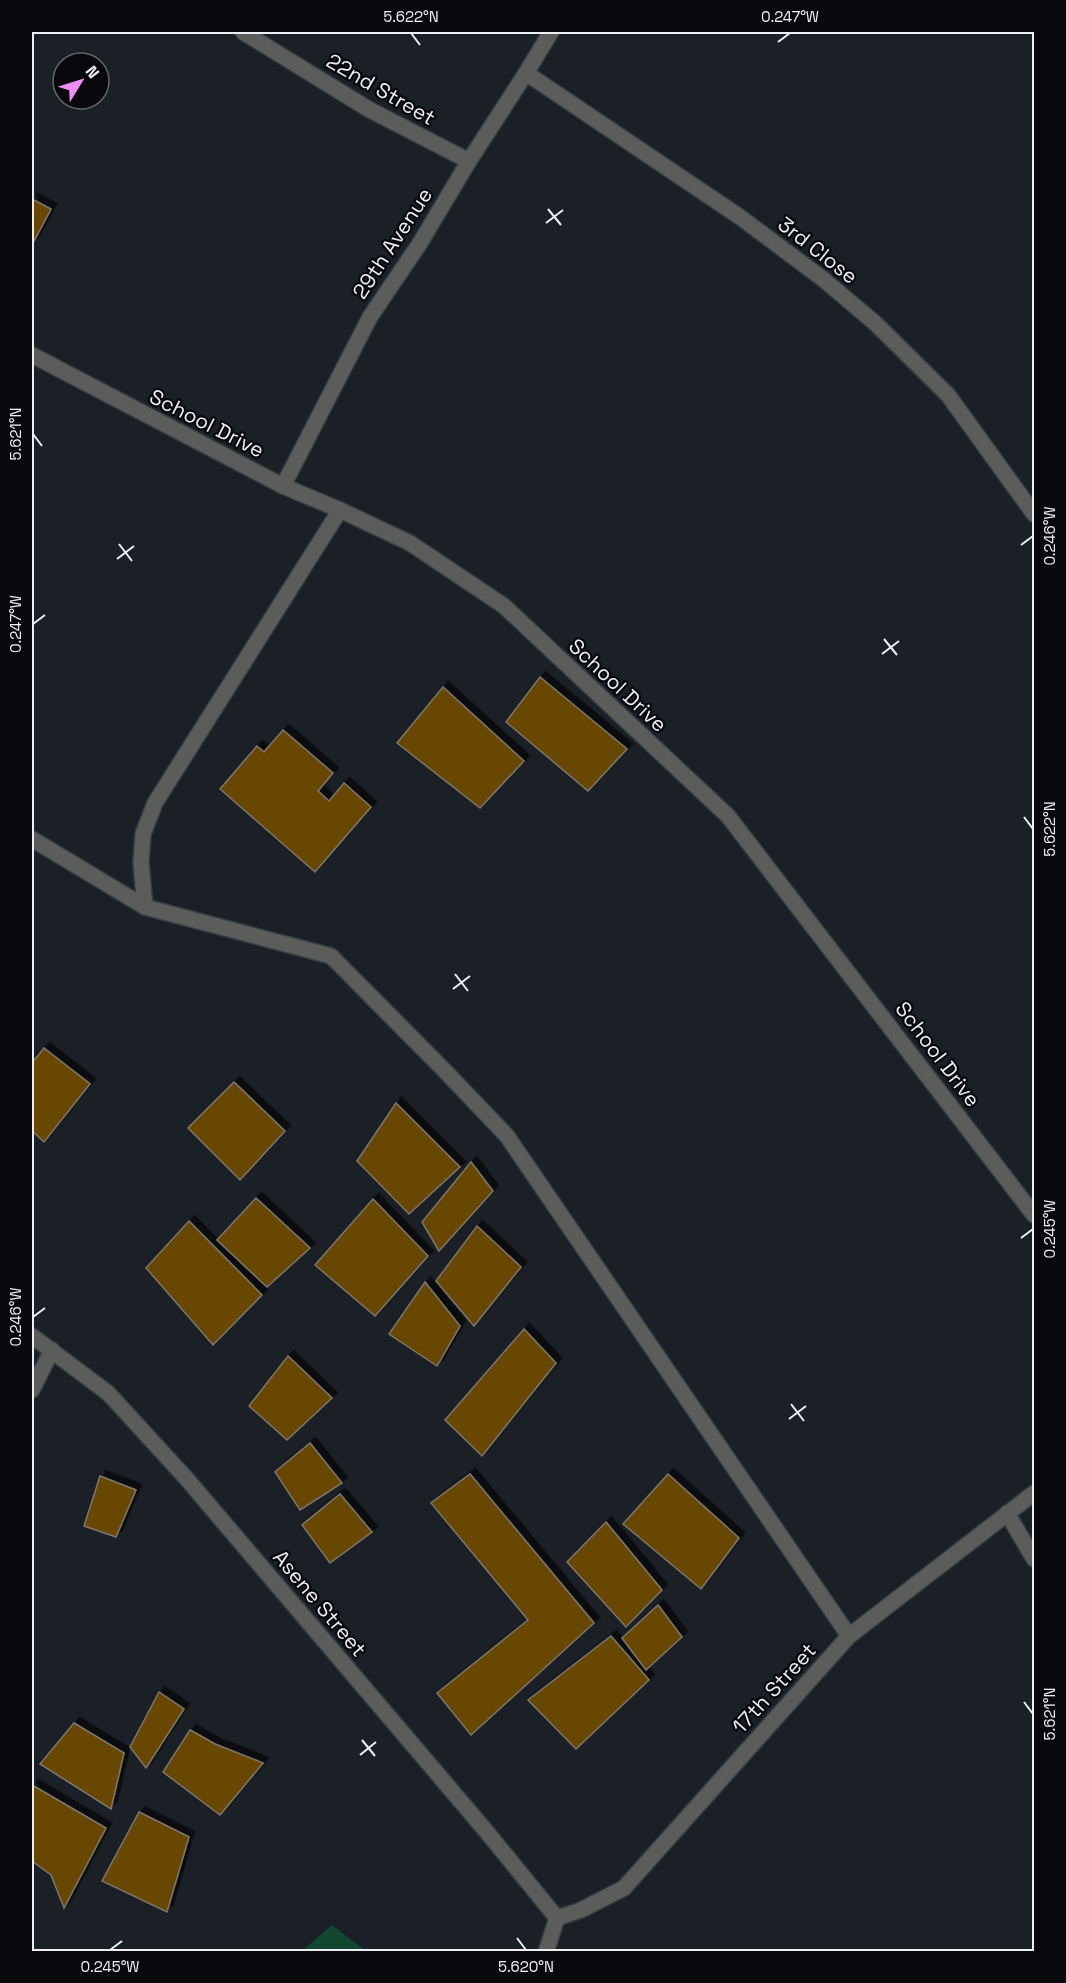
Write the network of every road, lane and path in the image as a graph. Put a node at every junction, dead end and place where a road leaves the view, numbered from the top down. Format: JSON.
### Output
{"nodes":[{"id":1,"x":243,"y":32,"type":"edge"},
{"id":2,"x":551,"y":32,"type":"edge"},
{"id":3,"x":526,"y":73,"type":"junction"},
{"id":4,"x":469,"y":161,"type":"junction"},
{"id":5,"x":32,"y":355,"type":"edge"},
{"id":6,"x":283,"y":486,"type":"junction"},
{"id":7,"x":340,"y":510,"type":"junction"},
{"id":8,"x":1035,"y":514,"type":"edge"},
{"id":9,"x":32,"y":839,"type":"edge"},
{"id":10,"x":145,"y":907,"type":"junction"},
{"id":11,"x":1035,"y":1215,"type":"edge"},
{"id":12,"x":32,"y":1336,"type":"edge"},
{"id":13,"x":52,"y":1350,"type":"junction"},
{"id":14,"x":32,"y":1390,"type":"edge"},
{"id":15,"x":1035,"y":1493,"type":"edge"},
{"id":16,"x":1007,"y":1513,"type":"junction"},
{"id":17,"x":1035,"y":1559,"type":"edge"},
{"id":18,"x":849,"y":1636,"type":"junction"},
{"id":19,"x":557,"y":1918,"type":"junction"},
{"id":20,"x":546,"y":1952,"type":"edge"}],
"edges":[{"from":1,"to":4,"type":"street","name":"22nd Street"},
{"from":2,"to":3,"type":"street","name":"29th Avenue"},
{"from":3,"to":4,"type":"street","name":"29th Avenue"},
{"from":3,"to":8,"type":"street","name":"3rd Close"},
{"from":4,"to":6,"type":"street","name":"29th Avenue"},
{"from":5,"to":6,"type":"street","name":"School Drive"},
{"from":6,"to":7,"type":"street","name":"School Drive"},
{"from":7,"to":10,"type":"street"},
{"from":7,"to":11,"type":"street","name":"School Drive"},
{"from":9,"to":10,"type":"street"},
{"from":10,"to":18,"type":"street"},
{"from":12,"to":13,"type":"street","name":"Asene Street"},
{"from":13,"to":14,"type":"street"},
{"from":13,"to":19,"type":"street","name":"Asene Street"},
{"from":15,"to":16,"type":"street","name":"17th Street"},
{"from":16,"to":17,"type":"street"},
{"from":16,"to":18,"type":"street","name":"17th Street"},
{"from":18,"to":19,"type":"street","name":"17th Street"},
{"from":19,"to":20,"type":"street"}]}
